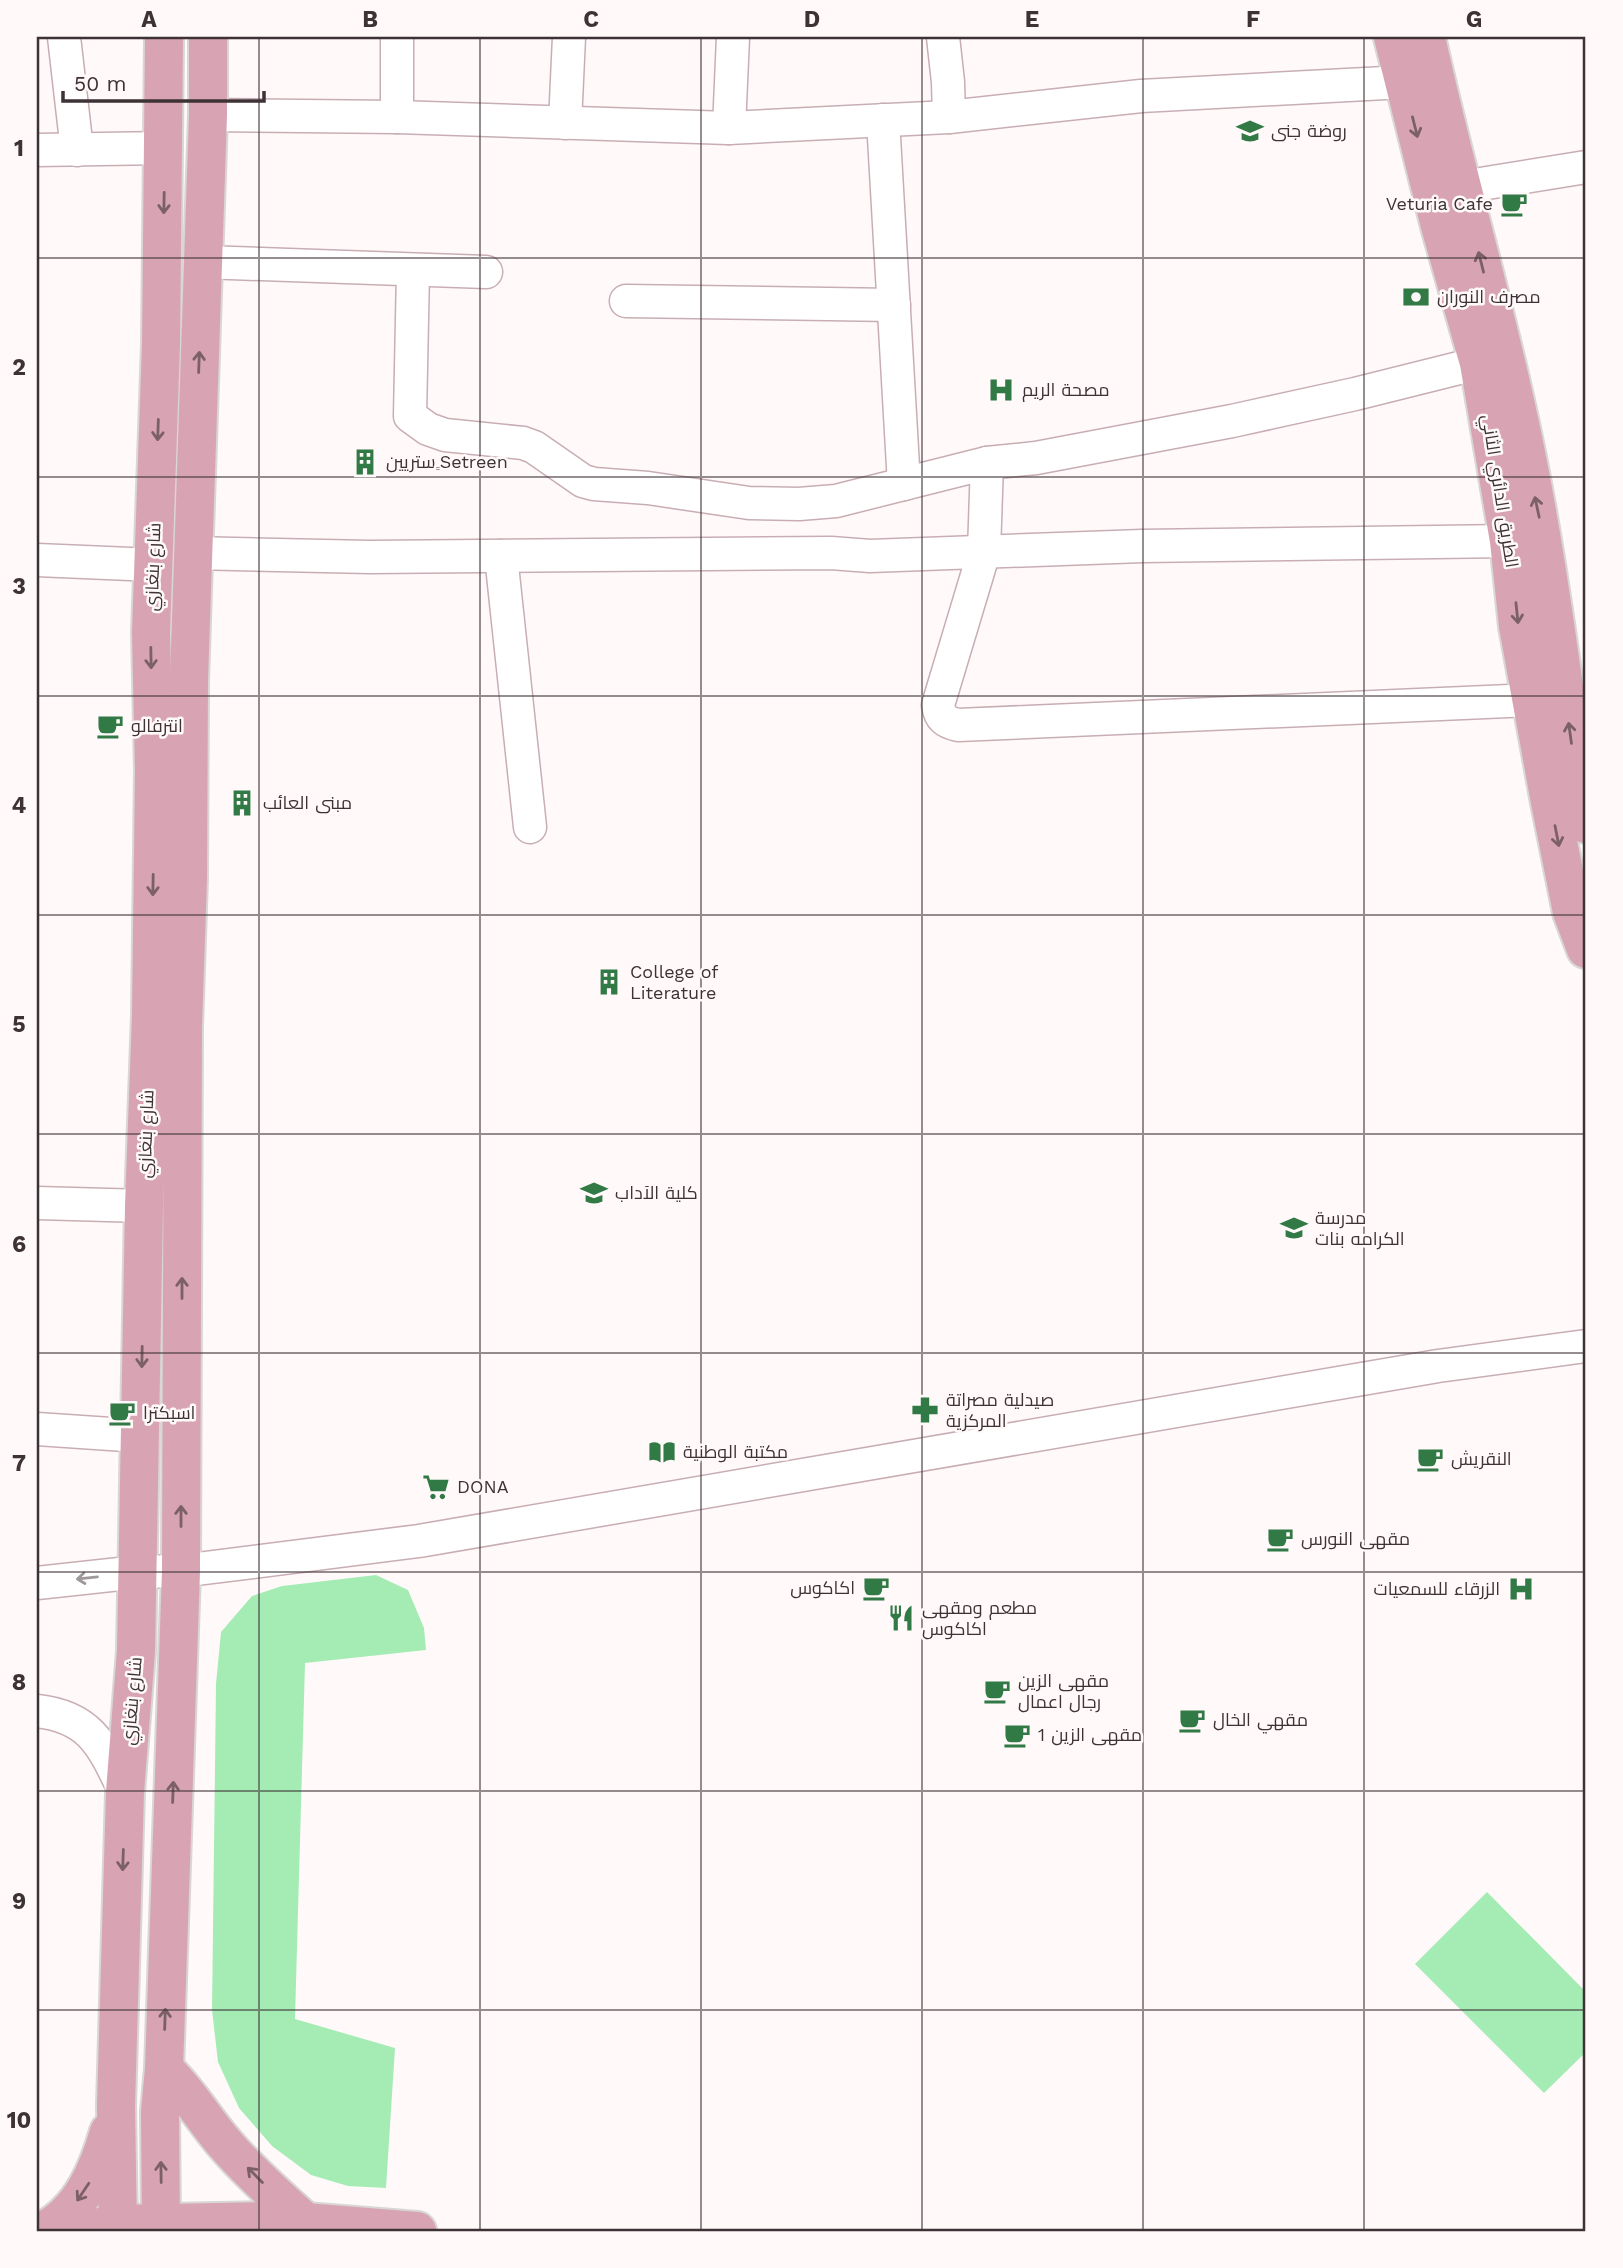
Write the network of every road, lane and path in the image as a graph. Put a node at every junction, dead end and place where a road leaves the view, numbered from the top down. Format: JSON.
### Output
{"nodes":[{"id":1,"x":64,"y":37,"type":"edge"},
{"id":2,"x":164,"y":37,"type":"edge"},
{"id":3,"x":208,"y":37,"type":"edge"},
{"id":4,"x":397,"y":37,"type":"edge"},
{"id":5,"x":569,"y":37,"type":"edge"},
{"id":6,"x":733,"y":37,"type":"edge"},
{"id":7,"x":943,"y":37,"type":"edge"},
{"id":8,"x":1394,"y":37,"type":"edge"},
{"id":9,"x":1426,"y":37,"type":"edge"},
{"id":10,"x":1404,"y":82,"type":"junction"},
{"id":11,"x":208,"y":115,"type":"junction"},
{"id":12,"x":397,"y":117,"type":"junction"},
{"id":13,"x":949,"y":117,"type":"junction"},
{"id":14,"x":883,"y":120,"type":"junction"},
{"id":15,"x":565,"y":124,"type":"junction"},
{"id":16,"x":729,"y":128,"type":"junction"},
{"id":17,"x":165,"y":148,"type":"junction"},
{"id":18,"x":37,"y":150,"type":"edge"},
{"id":19,"x":77,"y":150,"type":"junction"},
{"id":20,"x":1586,"y":167,"type":"edge"},
{"id":21,"x":1462,"y":187,"type":"junction"},
{"id":22,"x":203,"y":262,"type":"junction"},
{"id":23,"x":413,"y":271,"type":"junction"},
{"id":24,"x":486,"y":272,"type":"dead end"},
{"id":25,"x":626,"y":301,"type":"dead end"},
{"id":26,"x":894,"y":306,"type":"junction"},
{"id":27,"x":1479,"y":363,"type":"junction"},
{"id":28,"x":987,"y":463,"type":"junction"},
{"id":29,"x":904,"y":484,"type":"junction"},
{"id":30,"x":748,"y":503,"type":"junction"},
{"id":31,"x":1509,"y":541,"type":"junction"},
{"id":32,"x":984,"y":552,"type":"junction"},
{"id":33,"x":192,"y":553,"type":"junction"},
{"id":34,"x":747,"y":553,"type":"junction"},
{"id":35,"x":501,"y":556,"type":"junction"},
{"id":36,"x":37,"y":560,"type":"edge"},
{"id":37,"x":154,"y":565,"type":"junction"},
{"id":38,"x":1533,"y":700,"type":"junction"},
{"id":39,"x":1586,"y":824,"type":"edge"},
{"id":40,"x":530,"y":827,"type":"dead end"},
{"id":41,"x":1586,"y":949,"type":"edge"},
{"id":42,"x":37,"y":1203,"type":"edge"},
{"id":43,"x":144,"y":1206,"type":"junction"},
{"id":44,"x":1586,"y":1346,"type":"edge"},
{"id":45,"x":37,"y":1429,"type":"edge"},
{"id":46,"x":140,"y":1436,"type":"junction"},
{"id":47,"x":181,"y":1571,"type":"junction"},
{"id":48,"x":138,"y":1572,"type":"junction"},
{"id":49,"x":37,"y":1583,"type":"edge"},
{"id":50,"x":37,"y":1711,"type":"edge"},
{"id":51,"x":125,"y":1792,"type":"junction"},
{"id":52,"x":164,"y":2069,"type":"junction"},
{"id":53,"x":116,"y":2106,"type":"junction"},
{"id":54,"x":305,"y":2222,"type":"junction"},
{"id":55,"x":118,"y":2227,"type":"edge"},
{"id":56,"x":161,"y":2227,"type":"edge"},
{"id":57,"x":43,"y":2231,"type":"edge"},
{"id":58,"x":78,"y":2231,"type":"edge"},
{"id":59,"x":417,"y":2231,"type":"edge"}],
"edges":[{"from":1,"to":19,"type":"street"},
{"from":2,"to":17,"type":"main road","name":"شارع بنغازي"},
{"from":3,"to":11,"type":"main road","name":"شارع بنغازي"},
{"from":4,"to":12,"type":"street"},
{"from":5,"to":15,"type":"street"},
{"from":6,"to":16,"type":"street"},
{"from":7,"to":13,"type":"street"},
{"from":8,"to":10,"type":"main road","name":"الطريق الدائري الثاني"},
{"from":9,"to":21,"type":"main road","name":"الطريق الدائري الثاني"},
{"from":10,"to":13,"type":"street"},
{"from":10,"to":27,"type":"main road","name":"الطريق الدائري الثاني","one_way":true},
{"from":11,"to":12,"type":"street"},
{"from":11,"to":22,"type":"main road","name":"شارع بنغازي"},
{"from":12,"to":15,"type":"street"},
{"from":13,"to":14,"type":"street"},
{"from":14,"to":16,"type":"street"},
{"from":14,"to":26,"type":"street"},
{"from":15,"to":16,"type":"street"},
{"from":17,"to":19,"type":"street"},
{"from":17,"to":37,"type":"main road","name":"شارع بنغازي","one_way":true},
{"from":18,"to":19,"type":"street"},
{"from":20,"to":21,"type":"street"},
{"from":39,"to":21,"type":"main road","name":"الطريق الدائري الثاني","one_way":true},
{"from":22,"to":23,"type":"street"},
{"from":33,"to":22,"type":"main road","name":"شارع بنغازي","one_way":true},
{"from":23,"to":24,"type":"street"},
{"from":23,"to":30,"type":"street"},
{"from":25,"to":26,"type":"street"},
{"from":26,"to":29,"type":"street"},
{"from":27,"to":28,"type":"street"},
{"from":27,"to":31,"type":"main road","name":"الطريق الدائري الثاني"},
{"from":28,"to":29,"type":"street"},
{"from":28,"to":32,"type":"street"},
{"from":29,"to":30,"type":"street"},
{"from":30,"to":34,"type":"street"},
{"from":31,"to":32,"type":"street"},
{"from":31,"to":38,"type":"main road","name":"الطريق الدائري الثاني","one_way":true},
{"from":32,"to":34,"type":"street"},
{"from":32,"to":38,"type":"street"},
{"from":33,"to":35,"type":"street"},
{"from":47,"to":33,"type":"main road","name":"شارع بنغازي","one_way":true},
{"from":34,"to":35,"type":"street"},
{"from":35,"to":40,"type":"street"},
{"from":36,"to":37,"type":"street"},
{"from":37,"to":43,"type":"main road","name":"شارع بنغازي","one_way":true},
{"from":38,"to":41,"type":"main road","name":"الطريق الدائري الثاني","one_way":true},
{"from":42,"to":43,"type":"street"},
{"from":43,"to":46,"type":"main road","name":"شارع بنغازي","one_way":true},
{"from":44,"to":47,"type":"street"},
{"from":45,"to":46,"type":"street"},
{"from":46,"to":48,"type":"main road","name":"شارع بنغازي"},
{"from":47,"to":48,"type":"street"},
{"from":52,"to":47,"type":"main road","name":"شارع بنغازي","one_way":true},
{"from":48,"to":49,"type":"street","one_way":true},
{"from":48,"to":51,"type":"main road","name":"شارع بنغازي"},
{"from":50,"to":51,"type":"street"},
{"from":51,"to":53,"type":"main road","name":"شارع بنغازي","one_way":true},
{"from":54,"to":52,"type":"main road","one_way":true},
{"from":56,"to":52,"type":"main road","name":"شارع بنغازي","one_way":true},
{"from":53,"to":55,"type":"main road","name":"شارع بنغازي"},
{"from":53,"to":57,"type":"main road","one_way":true},
{"from":54,"to":56,"type":"main road"},
{"from":54,"to":59,"type":"main road"},
{"from":55,"to":56,"type":"main road"},
{"from":55,"to":58,"type":"main road"}]}
